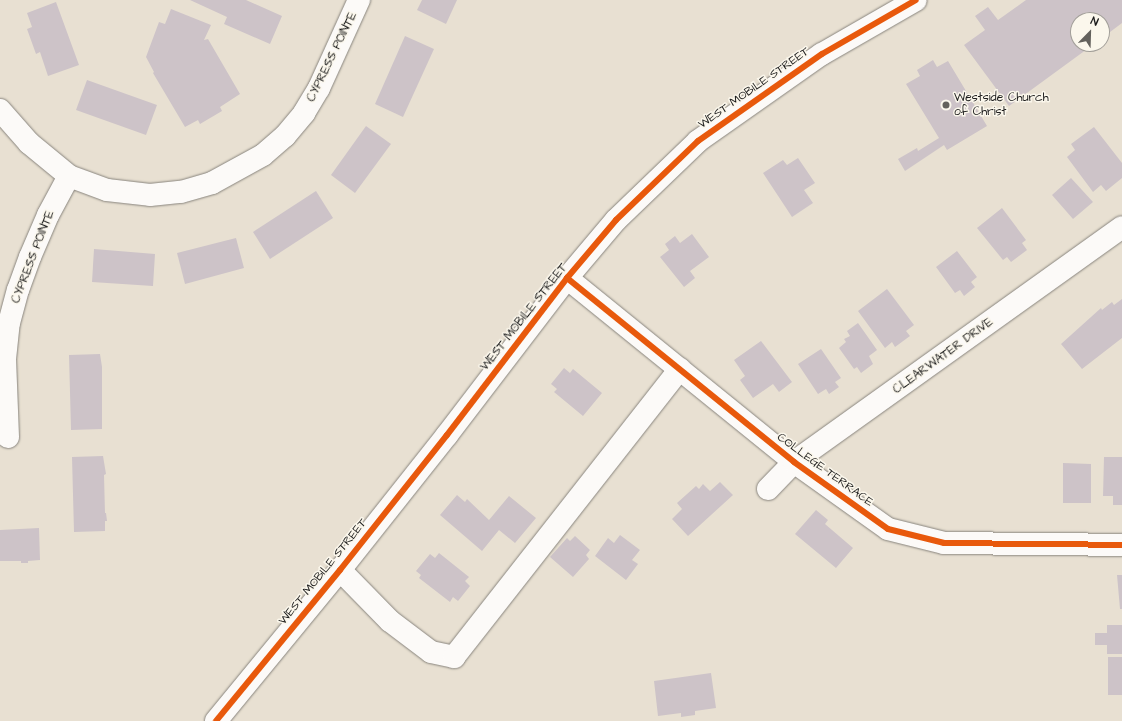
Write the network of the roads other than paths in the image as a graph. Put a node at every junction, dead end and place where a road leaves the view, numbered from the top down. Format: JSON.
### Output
{"nodes":[{"id":1,"x":359,"y":0,"type":"edge"},
{"id":2,"x":916,"y":0,"type":"edge"},
{"id":3,"x":0,"y":110,"type":"edge"},
{"id":4,"x":69,"y":176,"type":"junction"},
{"id":5,"x":1122,"y":227,"type":"edge"},
{"id":6,"x":567,"y":278,"type":"junction"},
{"id":7,"x":680,"y":369,"type":"junction"},
{"id":8,"x":8,"y":437,"type":"dead end"},
{"id":9,"x":794,"y":462,"type":"junction"},
{"id":10,"x":768,"y":489,"type":"dead end"},
{"id":11,"x":1122,"y":545,"type":"edge"},
{"id":12,"x":340,"y":570,"type":"junction"},
{"id":13,"x":216,"y":721,"type":"edge"}],
"edges":[{"from":1,"to":4,"type":"street","name":"CYPRESS POINTE"},
{"from":2,"to":6,"type":"street","name":"WEST MOBILE STREET"},
{"from":3,"to":4,"type":"street","name":"CYPRESS POINTE"},
{"from":4,"to":8,"type":"street","name":"CYPRESS POINTE"},
{"from":5,"to":9,"type":"street","name":"CLEARWATER DRIVE"},
{"from":6,"to":7,"type":"street","name":"COLLEGE TERRACE"},
{"from":6,"to":12,"type":"street","name":"WEST MOBILE STREET"},
{"from":7,"to":9,"type":"street","name":"COLLEGE TERRACE"},
{"from":7,"to":12,"type":"street"},
{"from":9,"to":10,"type":"street","name":"CLEARWATER DRIVE"},
{"from":9,"to":11,"type":"street","name":"COLLEGE TERRACE"},
{"from":12,"to":13,"type":"street","name":"WEST MOBILE STREET"}]}
